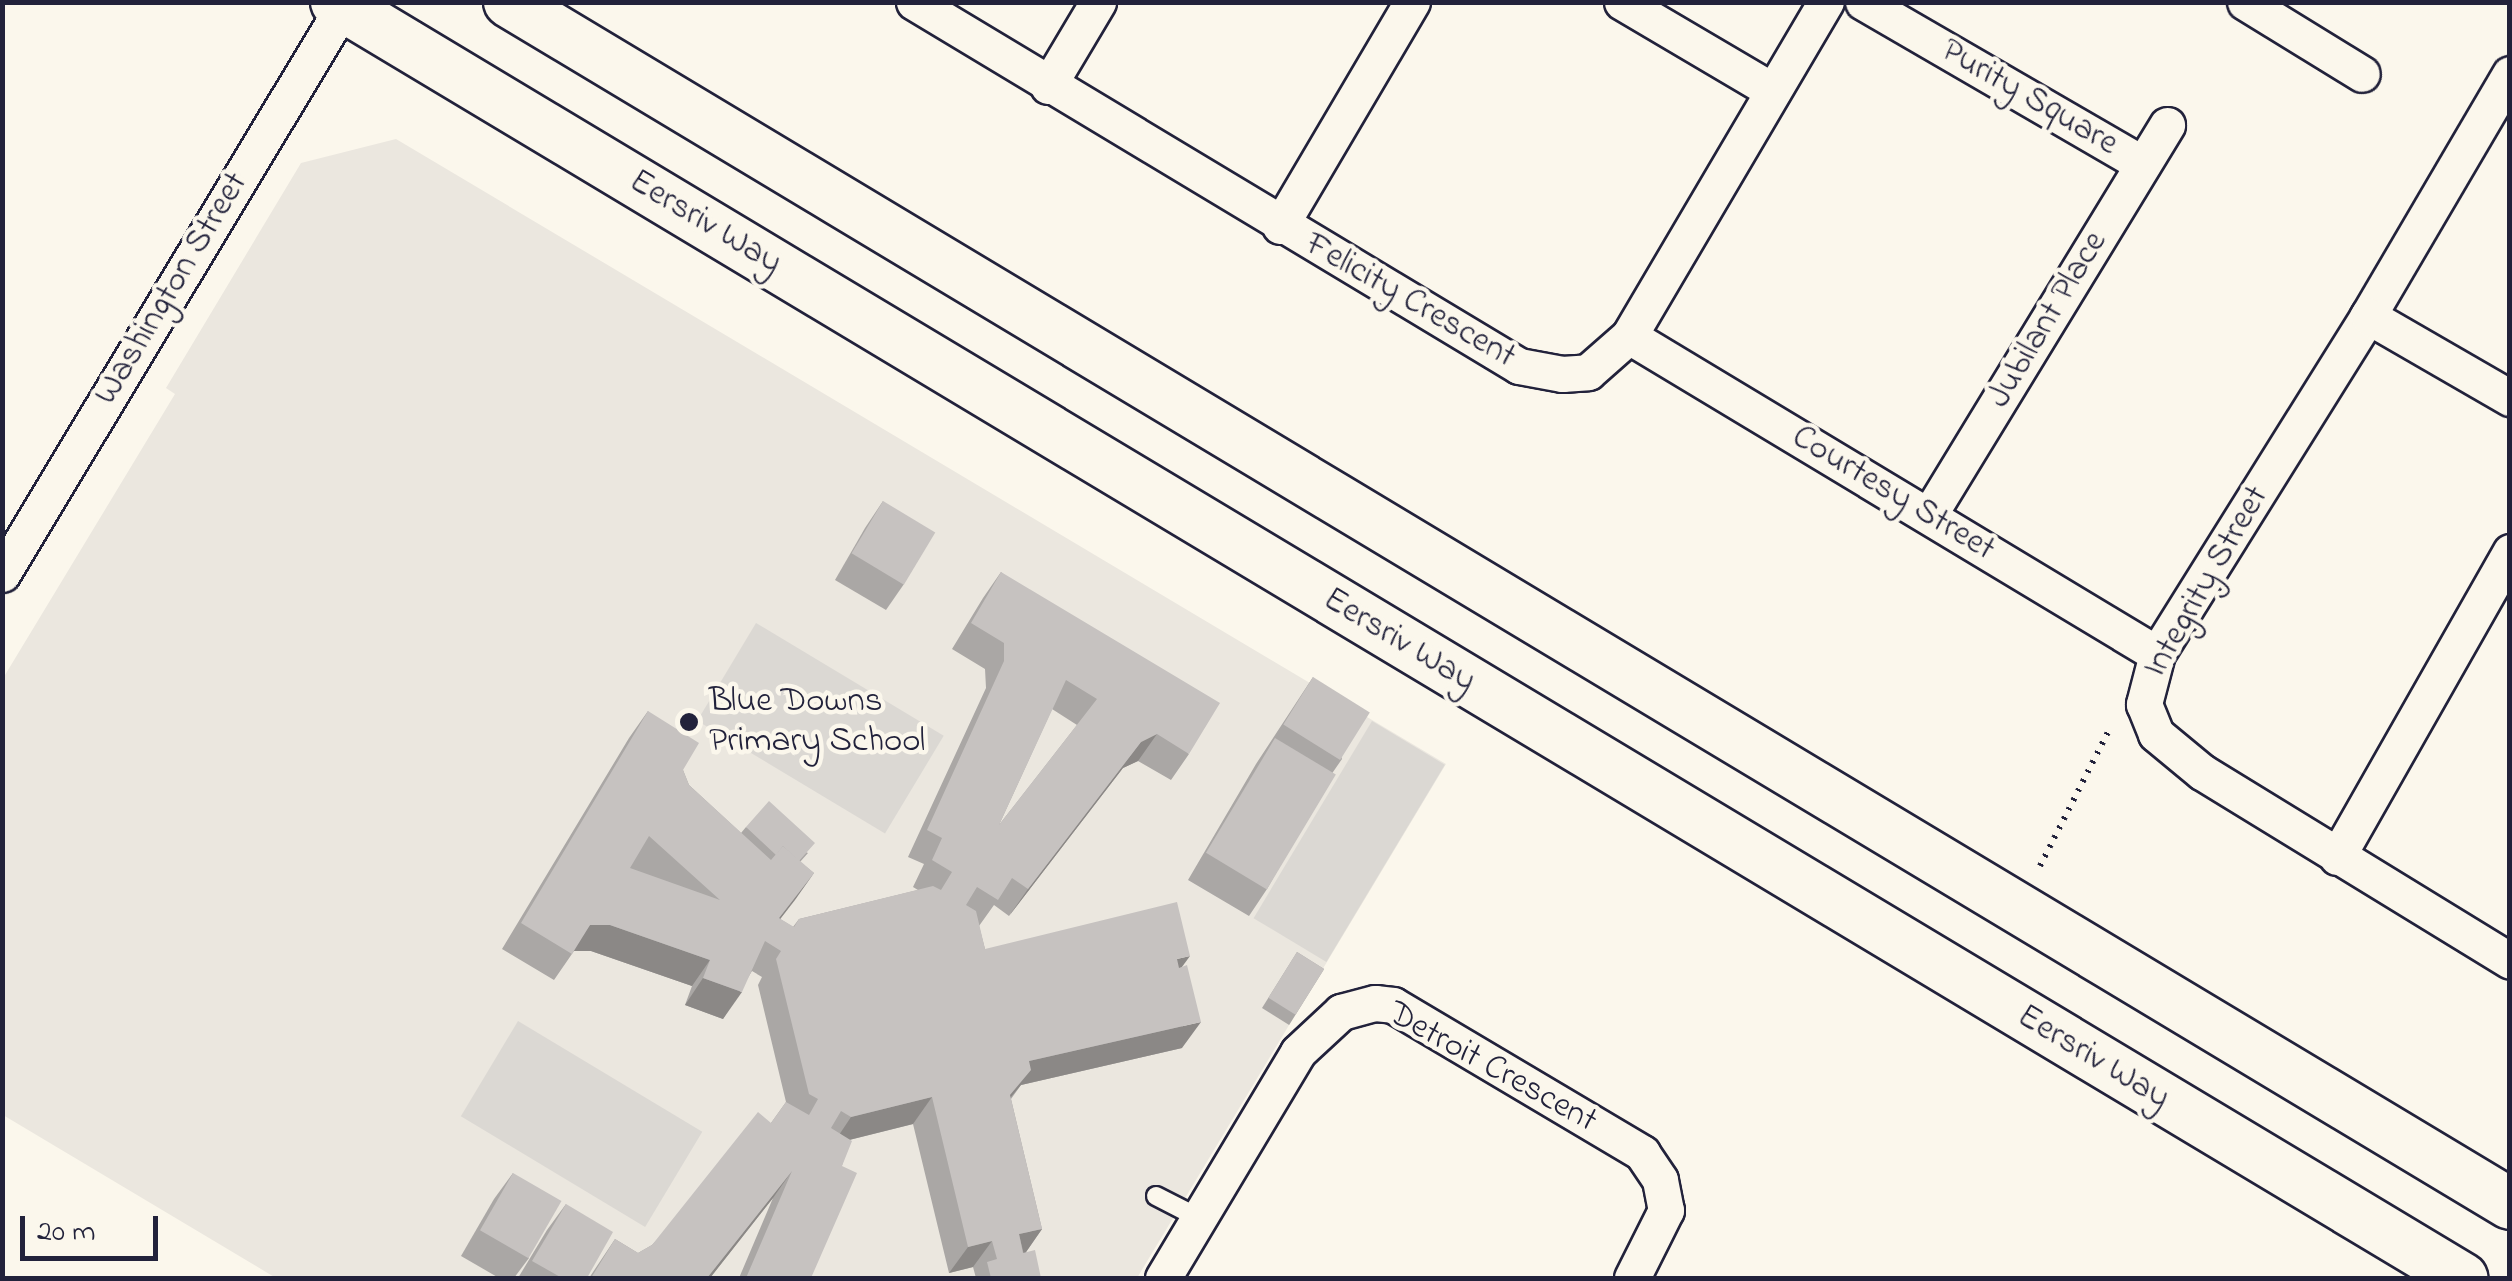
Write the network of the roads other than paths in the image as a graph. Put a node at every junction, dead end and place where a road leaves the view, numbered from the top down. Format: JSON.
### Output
{"nodes":[{"id":1,"x":509,"y":2,"type":"edge"},
{"id":2,"x":914,"y":2,"type":"edge"},
{"id":3,"x":1098,"y":2,"type":"edge"},
{"id":4,"x":1412,"y":2,"type":"edge"},
{"id":5,"x":1622,"y":2,"type":"edge"},
{"id":6,"x":1826,"y":2,"type":"edge"},
{"id":7,"x":1862,"y":2,"type":"edge"},
{"id":8,"x":2245,"y":2,"type":"edge"},
{"id":9,"x":342,"y":4,"type":"edge"},
{"id":10,"x":2285,"y":13,"type":"edge"},
{"id":11,"x":2362,"y":74,"type":"dead end"},
{"id":12,"x":2510,"y":74,"type":"edge"},
{"id":13,"x":1048,"y":86,"type":"junction"},
{"id":14,"x":1774,"y":91,"type":"junction"},
{"id":15,"x":2167,"y":125,"type":"dead end"},
{"id":16,"x":2143,"y":164,"type":"junction"},
{"id":17,"x":1280,"y":226,"type":"junction"},
{"id":18,"x":2368,"y":316,"type":"junction"},
{"id":19,"x":1629,"y":336,"type":"junction"},
{"id":20,"x":2510,"y":398,"type":"edge"},
{"id":21,"x":1929,"y":515,"type":"junction"},
{"id":22,"x":2510,"y":552,"type":"edge"},
{"id":23,"x":2,"y":574,"type":"edge"},
{"id":24,"x":2156,"y":654,"type":"junction"},
{"id":25,"x":2337,"y":857,"type":"junction"},
{"id":26,"x":2510,"y":961,"type":"edge"},
{"id":27,"x":1156,"y":1196,"type":"dead end"},
{"id":28,"x":2510,"y":1204,"type":"edge"},
{"id":29,"x":1199,"y":1218,"type":"junction"},
{"id":30,"x":1163,"y":1278,"type":"edge"},
{"id":31,"x":1632,"y":1278,"type":"edge"},
{"id":32,"x":2462,"y":1278,"type":"edge"}],
"edges":[{"from":1,"to":28,"type":"main road"},
{"from":2,"to":13,"type":"street","name":"Felicity Crescent"},
{"from":3,"to":13,"type":"street"},
{"from":4,"to":17,"type":"street"},
{"from":5,"to":14,"type":"street"},
{"from":6,"to":14,"type":"street","name":"Felicity Crescent"},
{"from":7,"to":16,"type":"street","name":"Purity Square"},
{"from":8,"to":10,"type":"street"},
{"from":9,"to":23,"type":"street","name":"Washington Street"},
{"from":9,"to":32,"type":"main road","name":"Eersriv Way"},
{"from":10,"to":11,"type":"street"},
{"from":12,"to":18,"type":"street","name":"Integrity Street"},
{"from":13,"to":17,"type":"street","name":"Felicity Crescent"},
{"from":14,"to":19,"type":"street","name":"Felicity Crescent"},
{"from":15,"to":16,"type":"street","name":"Jubilant Place"},
{"from":16,"to":21,"type":"street","name":"Jubilant Place"},
{"from":17,"to":19,"type":"street","name":"Felicity Crescent"},
{"from":18,"to":20,"type":"street"},
{"from":18,"to":24,"type":"street","name":"Integrity Street"},
{"from":19,"to":21,"type":"street","name":"Courtesy Street"},
{"from":21,"to":24,"type":"street","name":"Courtesy Street"},
{"from":22,"to":25,"type":"street"},
{"from":24,"to":25,"type":"street","name":"Integrity Street"},
{"from":25,"to":26,"type":"street","name":"Integrity Street"},
{"from":27,"to":29,"type":"lane"},
{"from":29,"to":30,"type":"street","name":"Detroit Crescent"},
{"from":29,"to":31,"type":"street","name":"Detroit Crescent"}]}
